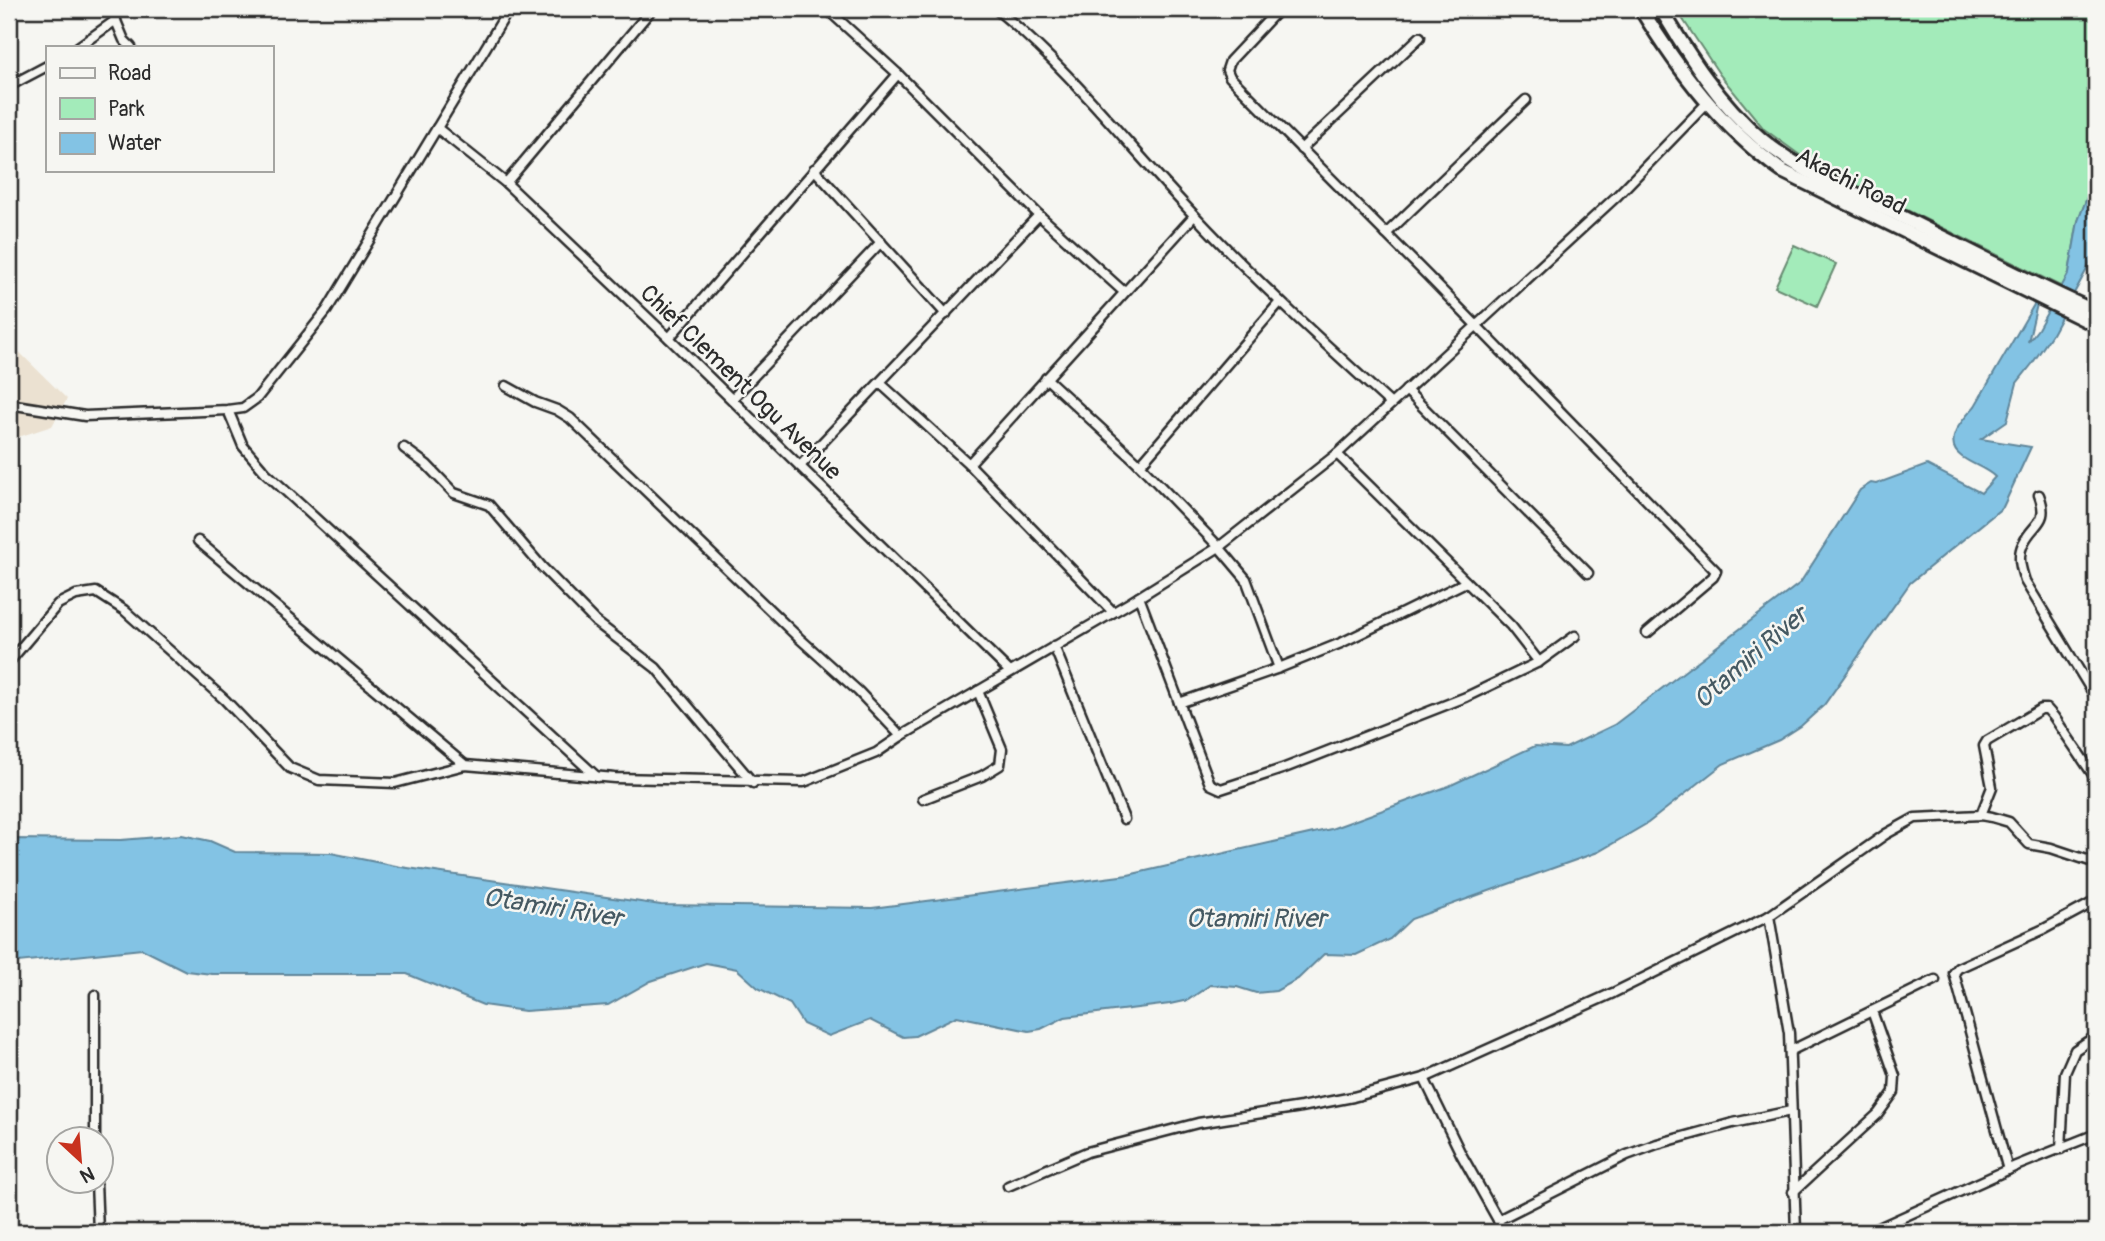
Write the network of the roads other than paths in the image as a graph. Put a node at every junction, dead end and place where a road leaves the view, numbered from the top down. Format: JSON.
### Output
{"nodes":[{"id":1,"x":111,"y":9,"type":"edge"},
{"id":2,"x":509,"y":9,"type":"edge"},
{"id":3,"x":652,"y":9,"type":"edge"},
{"id":4,"x":827,"y":9,"type":"edge"},
{"id":5,"x":996,"y":9,"type":"edge"},
{"id":6,"x":1279,"y":9,"type":"edge"},
{"id":7,"x":1640,"y":9,"type":"edge"},
{"id":8,"x":1661,"y":9,"type":"edge"},
{"id":9,"x":116,"y":20,"type":"junction"},
{"id":10,"x":1420,"y":37,"type":"dead end"},
{"id":11,"x":79,"y":46,"type":"edge"},
{"id":12,"x":130,"y":46,"type":"edge"},
{"id":13,"x":46,"y":67,"type":"edge"},
{"id":14,"x":898,"y":74,"type":"junction"},
{"id":15,"x":9,"y":86,"type":"edge"},
{"id":16,"x":1526,"y":100,"type":"dead end"},
{"id":17,"x":1707,"y":103,"type":"junction"},
{"id":18,"x":437,"y":128,"type":"junction"},
{"id":19,"x":1301,"y":149,"type":"junction"},
{"id":20,"x":814,"y":169,"type":"junction"},
{"id":21,"x":506,"y":183,"type":"junction"},
{"id":22,"x":1039,"y":215,"type":"junction"},
{"id":23,"x":1194,"y":216,"type":"junction"},
{"id":24,"x":1386,"y":234,"type":"junction"},
{"id":25,"x":881,"y":242,"type":"junction"},
{"id":26,"x":2040,"y":291,"type":"junction"},
{"id":27,"x":1124,"y":292,"type":"junction"},
{"id":28,"x":1280,"y":302,"type":"junction"},
{"id":29,"x":946,"y":314,"type":"junction"},
{"id":30,"x":2091,"y":314,"type":"edge"},
{"id":31,"x":2096,"y":325,"type":"edge"},
{"id":32,"x":1476,"y":326,"type":"junction"},
{"id":33,"x":669,"y":338,"type":"junction"},
{"id":34,"x":1046,"y":378,"type":"junction"},
{"id":35,"x":880,"y":383,"type":"junction"},
{"id":36,"x":506,"y":386,"type":"dead end"},
{"id":37,"x":1406,"y":390,"type":"junction"},
{"id":38,"x":732,"y":399,"type":"junction"},
{"id":39,"x":9,"y":404,"type":"edge"},
{"id":40,"x":1391,"y":404,"type":"junction"},
{"id":41,"x":228,"y":410,"type":"junction"},
{"id":42,"x":404,"y":448,"type":"dead end"},
{"id":43,"x":1337,"y":454,"type":"junction"},
{"id":44,"x":970,"y":464,"type":"junction"},
{"id":45,"x":1139,"y":465,"type":"junction"},
{"id":46,"x":800,"y":466,"type":"junction"},
{"id":47,"x":2039,"y":495,"type":"dead end"},
{"id":48,"x":198,"y":541,"type":"dead end"},
{"id":49,"x":1219,"y":547,"type":"junction"},
{"id":50,"x":1588,"y":573,"type":"dead end"},
{"id":51,"x":1466,"y":582,"type":"junction"},
{"id":52,"x":1139,"y":597,"type":"junction"},
{"id":53,"x":1113,"y":612,"type":"junction"},
{"id":54,"x":1647,"y":633,"type":"dead end"},
{"id":55,"x":1575,"y":636,"type":"dead end"},
{"id":56,"x":1054,"y":646,"type":"junction"},
{"id":57,"x":9,"y":662,"type":"edge"},
{"id":58,"x":1539,"y":662,"type":"junction"},
{"id":59,"x":1279,"y":668,"type":"junction"},
{"id":60,"x":1010,"y":672,"type":"junction"},
{"id":61,"x":978,"y":691,"type":"junction"},
{"id":62,"x":2096,"y":698,"type":"edge"},
{"id":63,"x":1179,"y":703,"type":"junction"},
{"id":64,"x":901,"y":736,"type":"junction"},
{"id":65,"x":465,"y":765,"type":"junction"},
{"id":66,"x":597,"y":777,"type":"junction"},
{"id":67,"x":753,"y":783,"type":"junction"},
{"id":68,"x":2096,"y":784,"type":"edge"},
{"id":69,"x":923,"y":799,"type":"dead end"},
{"id":70,"x":1980,"y":815,"type":"junction"},
{"id":71,"x":1124,"y":819,"type":"dead end"},
{"id":72,"x":2096,"y":863,"type":"edge"},
{"id":73,"x":2096,"y":901,"type":"edge"},
{"id":74,"x":1769,"y":916,"type":"junction"},
{"id":75,"x":1935,"y":980,"type":"dead end"},
{"id":76,"x":95,"y":995,"type":"dead end"},
{"id":77,"x":1872,"y":1011,"type":"junction"},
{"id":78,"x":2096,"y":1036,"type":"edge"},
{"id":79,"x":1790,"y":1051,"type":"junction"},
{"id":80,"x":1424,"y":1078,"type":"junction"},
{"id":81,"x":1791,"y":1111,"type":"junction"},
{"id":82,"x":95,"y":1126,"type":"edge"},
{"id":83,"x":2096,"y":1135,"type":"edge"},
{"id":84,"x":2061,"y":1149,"type":"junction"},
{"id":85,"x":2008,"y":1170,"type":"junction"},
{"id":86,"x":1008,"y":1186,"type":"dead end"},
{"id":87,"x":1793,"y":1192,"type":"junction"},
{"id":88,"x":97,"y":1196,"type":"edge"},
{"id":89,"x":1498,"y":1220,"type":"junction"},
{"id":90,"x":98,"y":1232,"type":"edge"},
{"id":91,"x":1501,"y":1232,"type":"edge"},
{"id":92,"x":1796,"y":1232,"type":"edge"},
{"id":93,"x":1870,"y":1232,"type":"edge"}],
"edges":[{"from":1,"to":9,"type":"street"},
{"from":2,"to":18,"type":"street"},
{"from":3,"to":21,"type":"street"},
{"from":4,"to":14,"type":"street"},
{"from":5,"to":23,"type":"street"},
{"from":6,"to":19,"type":"street"},
{"from":7,"to":17,"type":"main road","name":"Akachi Road"},
{"from":8,"to":26,"type":"main road","name":"Akachi Road"},
{"from":9,"to":11,"type":"street"},
{"from":9,"to":12,"type":"street"},
{"from":10,"to":19,"type":"street"},
{"from":13,"to":15,"type":"street"},
{"from":14,"to":20,"type":"street"},
{"from":14,"to":22,"type":"street"},
{"from":16,"to":24,"type":"street"},
{"from":17,"to":26,"type":"main road","name":"Akachi Road"},
{"from":17,"to":32,"type":"street"},
{"from":18,"to":21,"type":"street","name":"Chief Clement Ogu Avenue"},
{"from":18,"to":41,"type":"street"},
{"from":19,"to":24,"type":"street"},
{"from":20,"to":25,"type":"street"},
{"from":20,"to":33,"type":"street"},
{"from":21,"to":33,"type":"street","name":"Chief Clement Ogu Avenue"},
{"from":22,"to":27,"type":"street"},
{"from":22,"to":29,"type":"street"},
{"from":23,"to":27,"type":"street"},
{"from":23,"to":28,"type":"street"},
{"from":24,"to":32,"type":"street"},
{"from":25,"to":29,"type":"street"},
{"from":25,"to":38,"type":"street"},
{"from":26,"to":30,"type":"main road","name":"Akachi Road"},
{"from":27,"to":34,"type":"street"},
{"from":28,"to":40,"type":"street"},
{"from":28,"to":45,"type":"street"},
{"from":29,"to":35,"type":"street"},
{"from":30,"to":31,"type":"main road","name":"Akachi Road"},
{"from":32,"to":37,"type":"street"},
{"from":32,"to":54,"type":"street"},
{"from":33,"to":38,"type":"street","name":"Chief Clement Ogu Avenue"},
{"from":34,"to":44,"type":"street"},
{"from":34,"to":45,"type":"street"},
{"from":35,"to":44,"type":"street"},
{"from":35,"to":46,"type":"street"},
{"from":36,"to":64,"type":"street"},
{"from":37,"to":40,"type":"street"},
{"from":37,"to":50,"type":"street"},
{"from":38,"to":46,"type":"street","name":"Chief Clement Ogu Avenue"},
{"from":39,"to":41,"type":"street"},
{"from":40,"to":43,"type":"street"},
{"from":41,"to":66,"type":"street"},
{"from":42,"to":67,"type":"street"},
{"from":43,"to":49,"type":"street"},
{"from":43,"to":51,"type":"street"},
{"from":44,"to":53,"type":"street"},
{"from":45,"to":49,"type":"street"},
{"from":46,"to":60,"type":"street","name":"Chief Clement Ogu Avenue"},
{"from":47,"to":62,"type":"street"},
{"from":48,"to":65,"type":"street"},
{"from":49,"to":52,"type":"street"},
{"from":49,"to":59,"type":"street"},
{"from":51,"to":58,"type":"street"},
{"from":51,"to":59,"type":"street"},
{"from":52,"to":53,"type":"street"},
{"from":52,"to":63,"type":"street"},
{"from":53,"to":56,"type":"street"},
{"from":55,"to":58,"type":"street"},
{"from":56,"to":60,"type":"street"},
{"from":56,"to":71,"type":"street"},
{"from":57,"to":65,"type":"street"},
{"from":58,"to":63,"type":"street"},
{"from":59,"to":63,"type":"street"},
{"from":60,"to":61,"type":"street"},
{"from":61,"to":64,"type":"street"},
{"from":61,"to":69,"type":"street"},
{"from":64,"to":67,"type":"street"},
{"from":65,"to":66,"type":"street"},
{"from":66,"to":67,"type":"street"},
{"from":68,"to":70,"type":"street"},
{"from":70,"to":72,"type":"street"},
{"from":70,"to":74,"type":"street"},
{"from":73,"to":85,"type":"street"},
{"from":74,"to":79,"type":"street"},
{"from":74,"to":80,"type":"street"},
{"from":75,"to":77,"type":"street"},
{"from":76,"to":82,"type":"street"},
{"from":77,"to":79,"type":"street"},
{"from":77,"to":87,"type":"street"},
{"from":78,"to":84,"type":"street"},
{"from":79,"to":81,"type":"street"},
{"from":80,"to":86,"type":"street"},
{"from":80,"to":89,"type":"street"},
{"from":81,"to":87,"type":"street"},
{"from":81,"to":89,"type":"street"},
{"from":83,"to":84,"type":"street"},
{"from":84,"to":85,"type":"street"},
{"from":85,"to":93,"type":"street"},
{"from":87,"to":92,"type":"street"},
{"from":88,"to":90,"type":"street"},
{"from":89,"to":91,"type":"street"}]}
